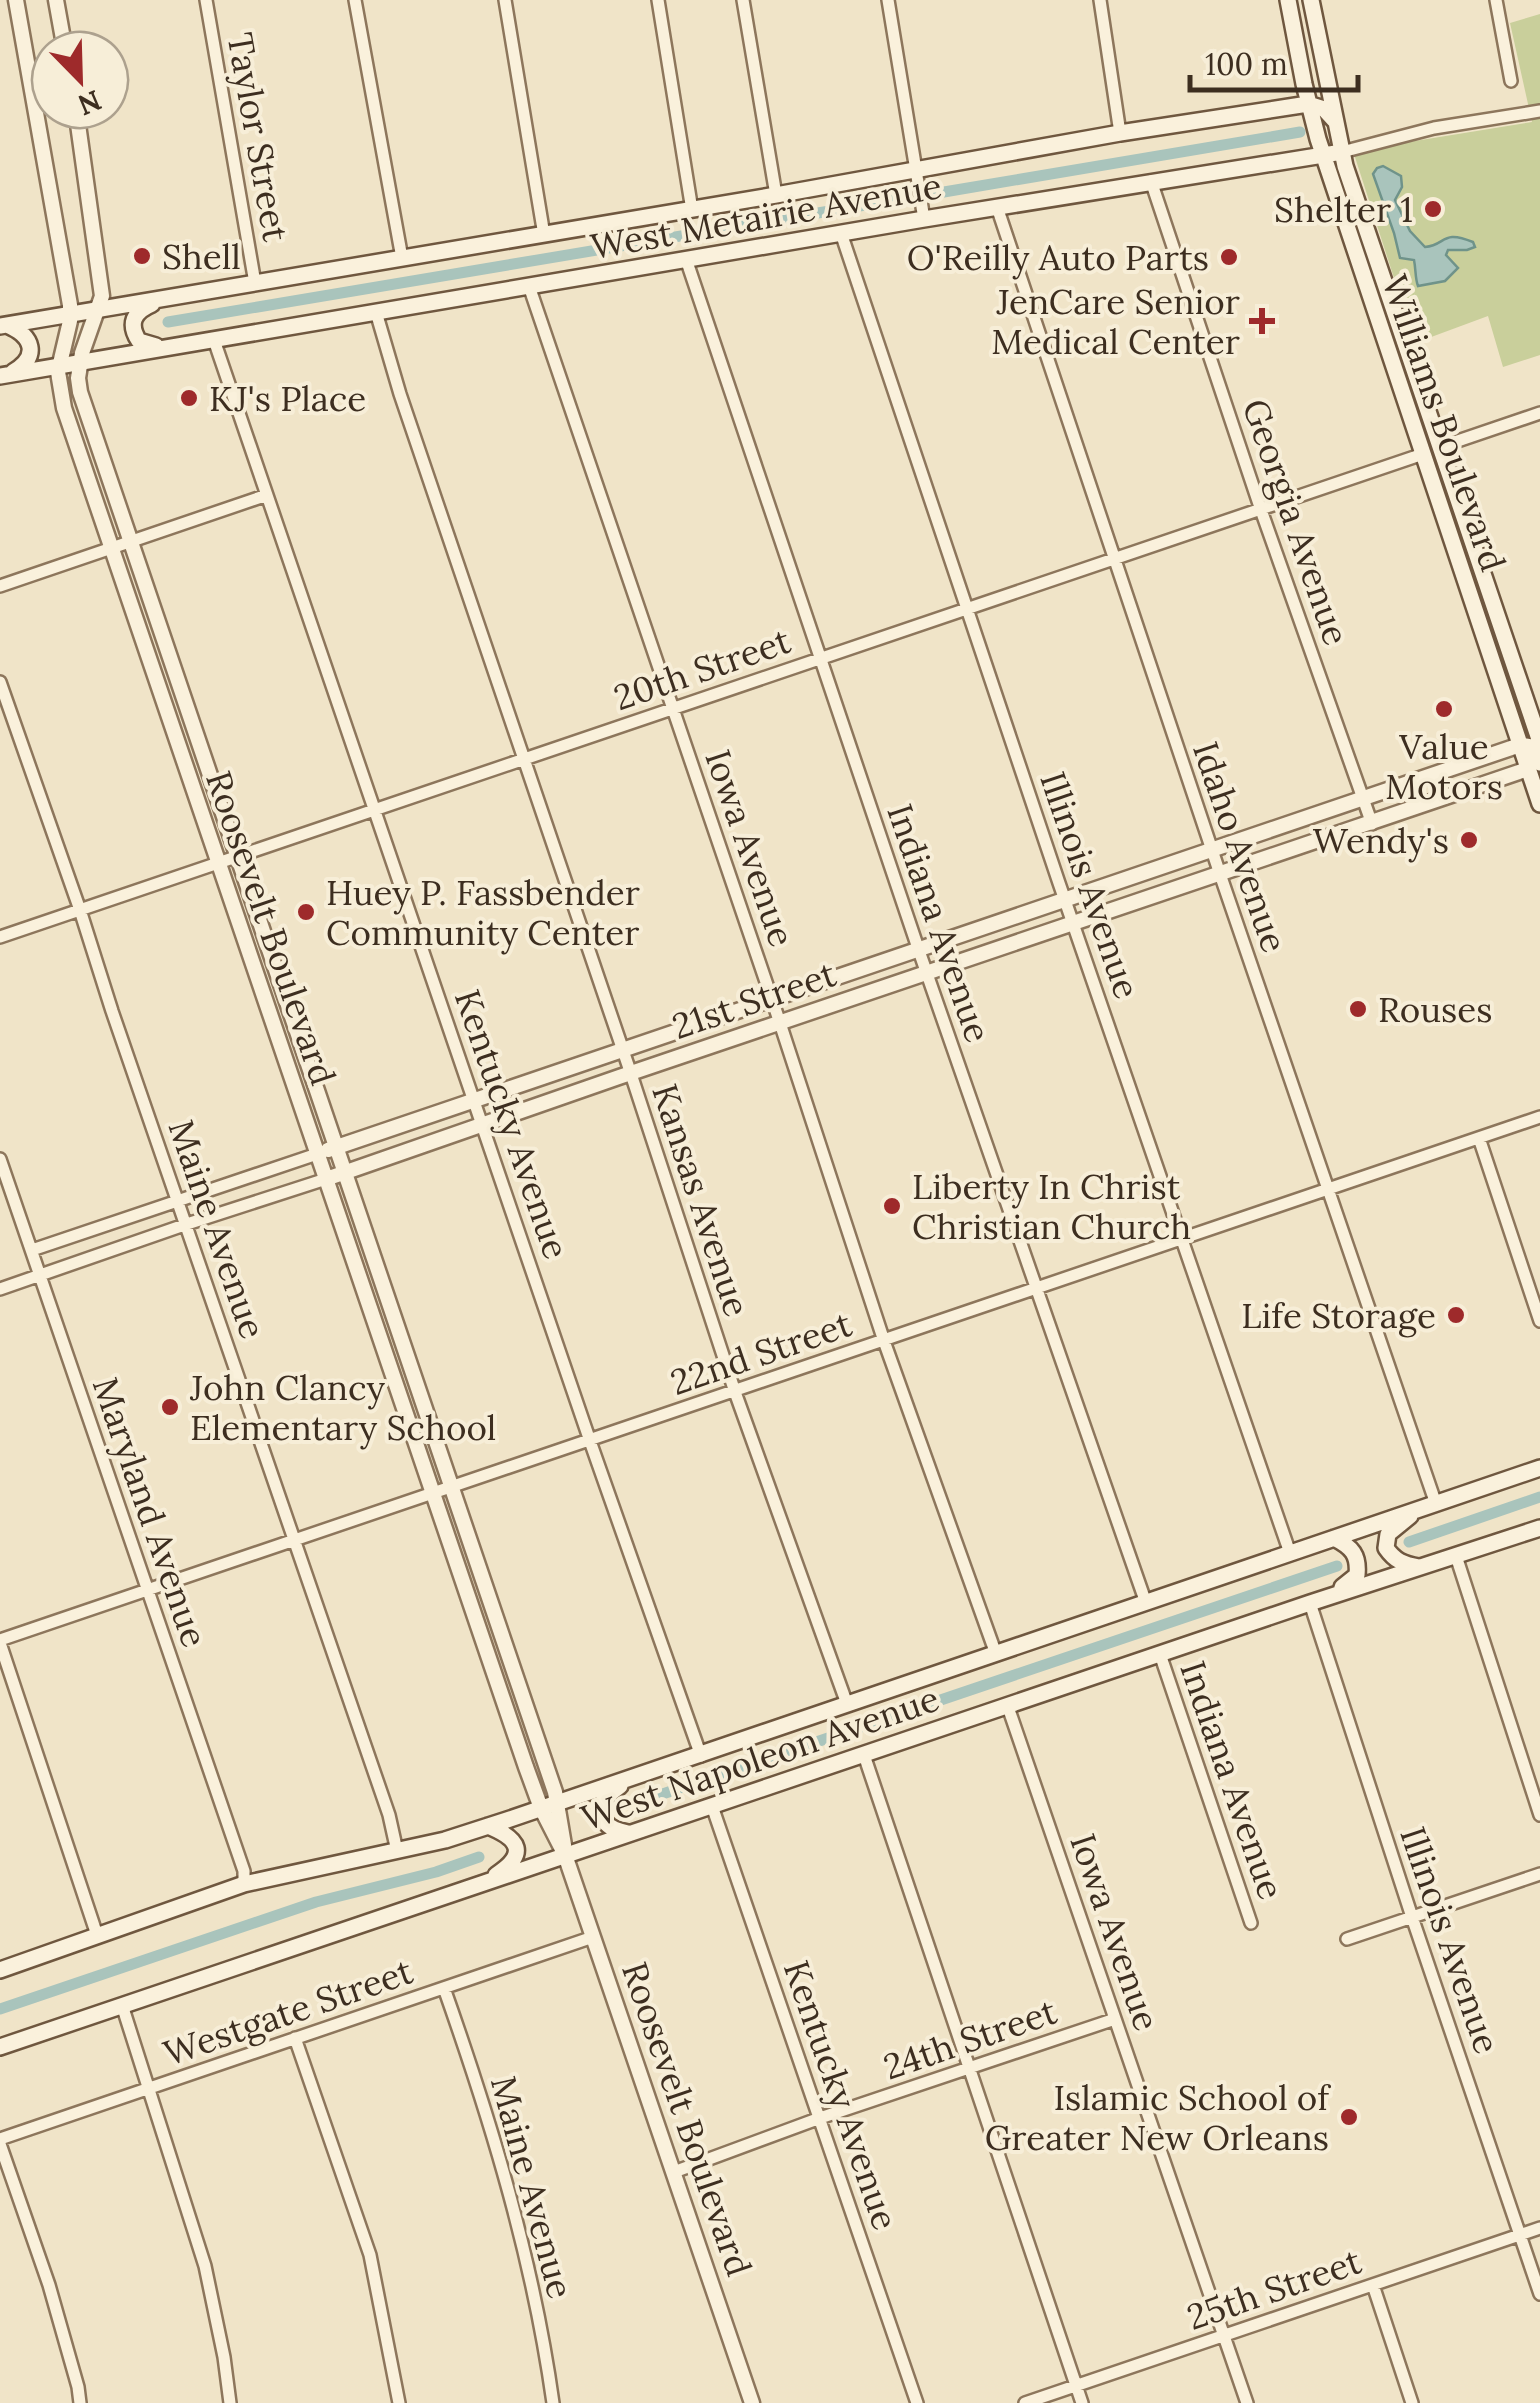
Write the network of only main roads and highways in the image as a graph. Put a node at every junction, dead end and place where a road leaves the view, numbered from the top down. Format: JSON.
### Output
{"nodes":[{"id":1,"x":1288,"y":0,"type":"edge"},
{"id":2,"x":1311,"y":0,"type":"edge"},
{"id":3,"x":1308,"y":104,"type":"junction"},
{"id":4,"x":1334,"y":120,"type":"junction"},
{"id":5,"x":1342,"y":152,"type":"junction"},
{"id":6,"x":1323,"y":155,"type":"junction"},
{"id":7,"x":164,"y":298,"type":"junction"},
{"id":8,"x":4,"y":326,"type":"edge"},
{"id":9,"x":165,"y":348,"type":"junction"},
{"id":10,"x":5,"y":375,"type":"edge"},
{"id":11,"x":1405,"y":402,"type":"junction"},
{"id":12,"x":1440,"y":447,"type":"junction"},
{"id":13,"x":1423,"y":454,"type":"junction"},
{"id":14,"x":1452,"y":484,"type":"junction"},
{"id":15,"x":1540,"y":742,"type":"edge"},
{"id":16,"x":1534,"y":766,"type":"edge"},
{"id":17,"x":1540,"y":804,"type":"edge"},
{"id":18,"x":1540,"y":1468,"type":"edge"},
{"id":19,"x":1417,"y":1510,"type":"junction"},
{"id":20,"x":1540,"y":1528,"type":"edge"},
{"id":21,"x":1334,"y":1538,"type":"junction"},
{"id":22,"x":1421,"y":1567,"type":"junction"},
{"id":23,"x":1331,"y":1596,"type":"junction"},
{"id":24,"x":632,"y":1778,"type":"junction"},
{"id":25,"x":488,"y":1826,"type":"junction"},
{"id":26,"x":630,"y":1833,"type":"junction"},
{"id":27,"x":485,"y":1883,"type":"junction"},
{"id":28,"x":0,"y":1970,"type":"edge"},
{"id":29,"x":0,"y":2048,"type":"edge"}],
"edges":[{"from":1,"to":3,"type":"main road","name":"Williams Boulevard"},
{"from":2,"to":4,"type":"main road","name":"Williams Boulevard"},
{"from":3,"to":4,"type":"main road"},
{"from":3,"to":6,"type":"main road","name":"Williams Boulevard"},
{"from":3,"to":7,"type":"main road","name":"West Metairie Avenue"},
{"from":4,"to":5,"type":"main road","name":"Williams Boulevard"},
{"from":5,"to":6,"type":"main road","name":"West Metairie Avenue"},
{"from":5,"to":12,"type":"main road","name":"Williams Boulevard"},
{"from":6,"to":9,"type":"main road","name":"West Metairie Avenue"},
{"from":6,"to":11,"type":"main road","name":"Williams Boulevard"},
{"from":7,"to":8,"type":"main road","name":"West Metairie Avenue"},
{"from":7,"to":9,"type":"main road"},
{"from":8,"to":10,"type":"main road"},
{"from":9,"to":10,"type":"main road","name":"West Metairie Avenue"},
{"from":11,"to":12,"type":"main road"},
{"from":11,"to":13,"type":"main road","name":"Williams Boulevard"},
{"from":12,"to":14,"type":"main road","name":"Williams Boulevard"},
{"from":13,"to":14,"type":"main road"},
{"from":13,"to":16,"type":"main road","name":"Williams Boulevard"},
{"from":14,"to":15,"type":"main road","name":"Williams Boulevard"},
{"from":16,"to":17,"type":"main road","name":"Williams Boulevard"},
{"from":18,"to":19,"type":"main road","name":"West Napoleon Avenue"},
{"from":19,"to":21,"type":"main road","name":"West Napoleon Avenue"},
{"from":19,"to":22,"type":"main road"},
{"from":20,"to":22,"type":"main road","name":"West Napoleon Avenue"},
{"from":21,"to":23,"type":"main road"},
{"from":21,"to":24,"type":"main road","name":"West Napoleon Avenue"},
{"from":22,"to":23,"type":"main road","name":"West Napoleon Avenue"},
{"from":23,"to":26,"type":"main road","name":"West Napoleon Avenue"},
{"from":24,"to":25,"type":"main road","name":"West Napoleon Avenue"},
{"from":24,"to":26,"type":"main road"},
{"from":25,"to":27,"type":"main road"},
{"from":25,"to":28,"type":"main road","name":"West Napoleon Avenue"},
{"from":26,"to":27,"type":"main road","name":"West Napoleon Avenue"},
{"from":27,"to":29,"type":"main road","name":"West Napoleon Avenue"}]}
